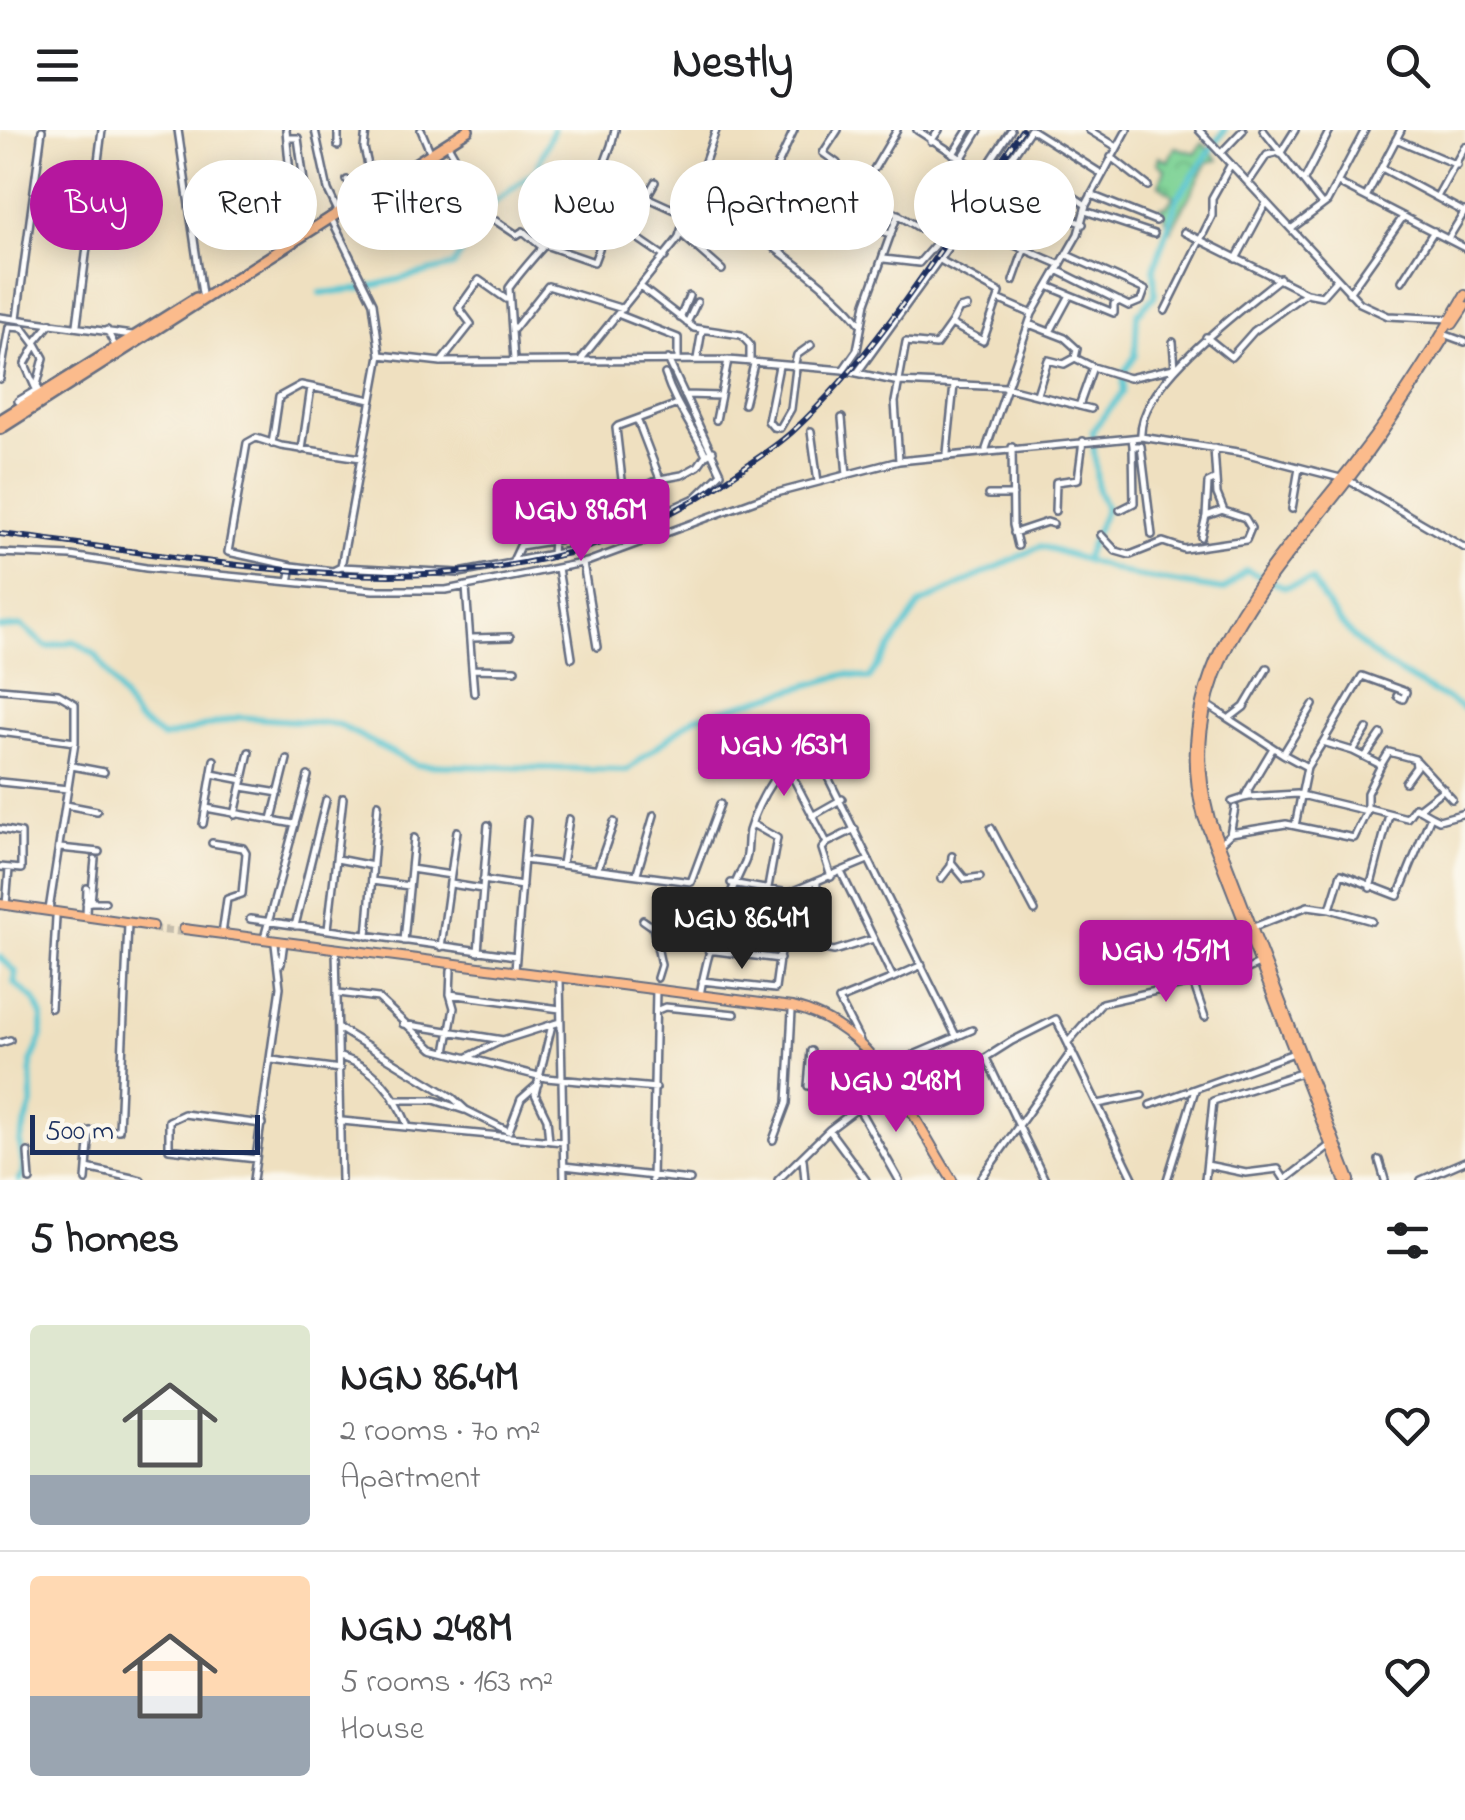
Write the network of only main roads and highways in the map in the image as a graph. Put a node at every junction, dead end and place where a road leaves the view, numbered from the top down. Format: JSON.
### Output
{"nodes":[{"id":1,"x":460,"y":130,"type":"edge"},
{"id":2,"x":468,"y":130,"type":"edge"},
{"id":3,"x":414,"y":160,"type":"edge"},
{"id":4,"x":419,"y":160,"type":"edge"},
{"id":5,"x":337,"y":212,"type":"edge"},
{"id":6,"x":337,"y":212,"type":"edge"},
{"id":7,"x":333,"y":215,"type":"junction"},
{"id":8,"x":1465,"y":295,"type":"edge"},
{"id":9,"x":1465,"y":306,"type":"edge"},
{"id":10,"x":1458,"y":317,"type":"edge"},
{"id":11,"x":5,"y":419,"type":"edge"},
{"id":12,"x":0,"y":429,"type":"edge"},
{"id":13,"x":1345,"y":480,"type":"junction"},
{"id":14,"x":1262,"y":586,"type":"junction"},
{"id":15,"x":2,"y":905,"type":"edge"},
{"id":16,"x":52,"y":915,"type":"junction"},
{"id":17,"x":128,"y":925,"type":"junction"},
{"id":18,"x":153,"y":928,"type":"tunnel mouth"},
{"id":19,"x":281,"y":943,"type":"junction"},
{"id":20,"x":336,"y":950,"type":"junction"},
{"id":21,"x":656,"y":991,"type":"junction"},
{"id":22,"x":949,"y":1180,"type":"edge"},
{"id":23,"x":1347,"y":1180,"type":"edge"}],
"edges":[{"from":1,"to":3,"type":"highway"},
{"from":2,"to":4,"type":"highway"},
{"from":5,"to":7,"type":"highway"},
{"from":6,"to":7,"type":"highway"},
{"from":7,"to":11,"type":"highway"},
{"from":7,"to":11,"type":"highway"},
{"from":8,"to":10,"type":"main road"},
{"from":9,"to":10,"type":"main road"},
{"from":10,"to":13,"type":"main road"},
{"from":10,"to":13,"type":"main road"},
{"from":11,"to":12,"type":"highway"},
{"from":13,"to":14,"type":"main road"},
{"from":14,"to":23,"type":"main road"},
{"from":14,"to":23,"type":"main road"},
{"from":15,"to":16,"type":"main road"},
{"from":16,"to":17,"type":"main road"},
{"from":16,"to":17,"type":"main road"},
{"from":17,"to":18,"type":"main road"},
{"from":19,"to":19,"type":"main road"},
{"from":19,"to":20,"type":"main road"},
{"from":20,"to":21,"type":"main road"},
{"from":20,"to":21,"type":"main road"},
{"from":21,"to":22,"type":"main road"},
{"from":21,"to":22,"type":"main road"}]}
